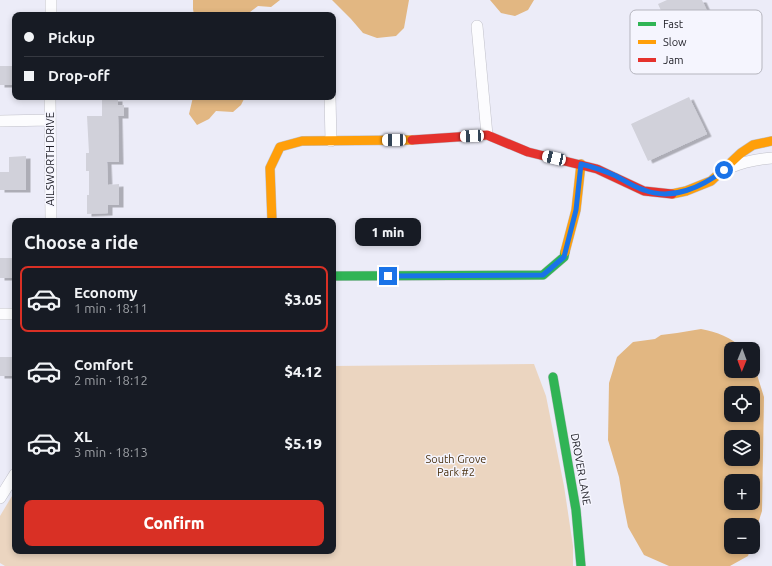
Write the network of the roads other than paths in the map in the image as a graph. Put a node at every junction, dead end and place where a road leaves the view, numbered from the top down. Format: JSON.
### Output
{"nodes":[{"id":1,"x":51,"y":0,"type":"edge"},
{"id":2,"x":51,"y":12,"type":"edge"},
{"id":3,"x":477,"y":26,"type":"dead end"},
{"id":4,"x":50,"y":100,"type":"edge"},
{"id":5,"x":330,"y":100,"type":"edge"},
{"id":6,"x":50,"y":120,"type":"junction"},
{"id":7,"x":0,"y":121,"type":"edge"},
{"id":8,"x":487,"y":135,"type":"junction"},
{"id":9,"x":331,"y":141,"type":"junction"},
{"id":10,"x":772,"y":141,"type":"edge"},
{"id":11,"x":772,"y":158,"type":"edge"},
{"id":12,"x":581,"y":164,"type":"junction"},
{"id":13,"x":724,"y":170,"type":"junction"},
{"id":14,"x":51,"y":218,"type":"edge"},
{"id":15,"x":272,"y":218,"type":"edge"},
{"id":16,"x":336,"y":276,"type":"edge"},
{"id":17,"x":0,"y":314,"type":"edge"},
{"id":18,"x":12,"y":314,"type":"edge"},
{"id":19,"x":553,"y":377,"type":"dead end"},
{"id":20,"x":12,"y":479,"type":"edge"},
{"id":21,"x":0,"y":498,"type":"edge"},
{"id":22,"x":582,"y":566,"type":"edge"}],
"edges":[{"from":1,"to":2,"type":"street"},
{"from":3,"to":8,"type":"street"},
{"from":4,"to":6,"type":"street","name":"AILSWORTH DRIVE"},
{"from":5,"to":9,"type":"street"},
{"from":6,"to":7,"type":"street"},
{"from":6,"to":14,"type":"street","name":"AILSWORTH DRIVE"},
{"from":8,"to":9,"type":"street"},
{"from":8,"to":12,"type":"street"},
{"from":9,"to":15,"type":"street"},
{"from":10,"to":13,"type":"street"},
{"from":11,"to":13,"type":"street"},
{"from":12,"to":13,"type":"street"},
{"from":12,"to":16,"type":"street"},
{"from":17,"to":18,"type":"street"},
{"from":19,"to":22,"type":"street","name":"DROVER LANE"},
{"from":20,"to":21,"type":"street"}]}
